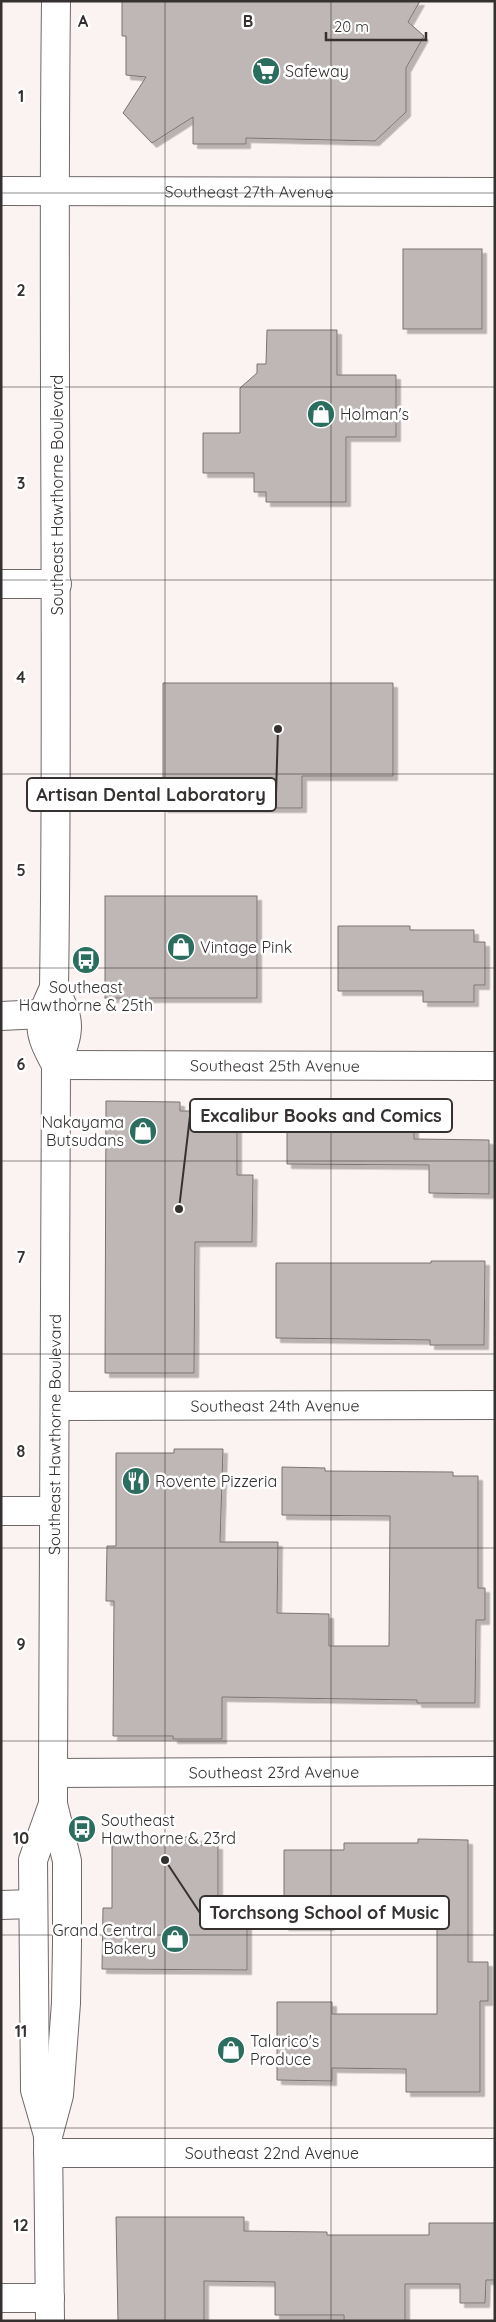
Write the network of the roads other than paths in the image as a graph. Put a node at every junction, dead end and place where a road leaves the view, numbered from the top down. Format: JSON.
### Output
{"nodes":[{"id":1,"x":56,"y":1,"type":"edge"},
{"id":2,"x":1,"y":191,"type":"edge"},
{"id":3,"x":54,"y":191,"type":"junction"},
{"id":4,"x":495,"y":192,"type":"edge"},
{"id":5,"x":1,"y":584,"type":"edge"},
{"id":6,"x":57,"y":584,"type":"junction"},
{"id":7,"x":54,"y":988,"type":"junction"},
{"id":8,"x":42,"y":1014,"type":"junction"},
{"id":9,"x":1,"y":1016,"type":"edge"},
{"id":10,"x":56,"y":1065,"type":"junction"},
{"id":11,"x":495,"y":1066,"type":"edge"},
{"id":12,"x":495,"y":1405,"type":"edge"},
{"id":13,"x":55,"y":1406,"type":"junction"},
{"id":14,"x":1,"y":1511,"type":"edge"},
{"id":15,"x":54,"y":1511,"type":"junction"},
{"id":16,"x":495,"y":1771,"type":"edge"},
{"id":17,"x":53,"y":1773,"type":"junction"},
{"id":18,"x":53,"y":1804,"type":"junction"},
{"id":19,"x":32,"y":1904,"type":"junction"},
{"id":20,"x":1,"y":1905,"type":"edge"},
{"id":21,"x":48,"y":2144,"type":"junction"},
{"id":22,"x":495,"y":2154,"type":"edge"},
{"id":23,"x":1,"y":2298,"type":"edge"},
{"id":24,"x":50,"y":2309,"type":"edge"}],
"edges":[{"from":1,"to":3,"type":"main road","name":"Southeast Hawthorne Boulevard"},
{"from":2,"to":3,"type":"main road","name":"Southeast 27th Avenue"},
{"from":3,"to":4,"type":"main road","name":"Southeast 27th Avenue"},
{"from":3,"to":6,"type":"main road","name":"Southeast Hawthorne Boulevard"},
{"from":5,"to":6,"type":"main road"},
{"from":6,"to":7,"type":"main road","name":"Southeast Hawthorne Boulevard"},
{"from":7,"to":8,"type":"main road","name":"Southeast Hawthorne Boulevard"},
{"from":7,"to":10,"type":"main road","name":"Southeast Hawthorne Boulevard"},
{"from":8,"to":9,"type":"main road"},
{"from":8,"to":10,"type":"main road","name":"Southeast Hawthorne Boulevard"},
{"from":10,"to":11,"type":"main road","name":"Southeast 25th Avenue"},
{"from":10,"to":13,"type":"main road","name":"Southeast Hawthorne Boulevard"},
{"from":12,"to":13,"type":"main road","name":"Southeast 24th Avenue"},
{"from":13,"to":15,"type":"main road","name":"Southeast Hawthorne Boulevard"},
{"from":14,"to":15,"type":"main road"},
{"from":15,"to":17,"type":"main road","name":"Southeast Hawthorne Boulevard"},
{"from":16,"to":17,"type":"main road","name":"Southeast 23rd Avenue"},
{"from":17,"to":18,"type":"main road","name":"Southeast Hawthorne Boulevard"},
{"from":18,"to":19,"type":"main road","name":"Southeast Hawthorne Boulevard"},
{"from":18,"to":21,"type":"main road","name":"Southeast Hawthorne Boulevard"},
{"from":19,"to":20,"type":"main road"},
{"from":19,"to":21,"type":"main road","name":"Southeast Hawthorne Boulevard"},
{"from":21,"to":22,"type":"main road","name":"Southeast 22nd Avenue"},
{"from":21,"to":24,"type":"main road","name":"Southeast Hawthorne Boulevard"},
{"from":23,"to":24,"type":"main road"}]}
